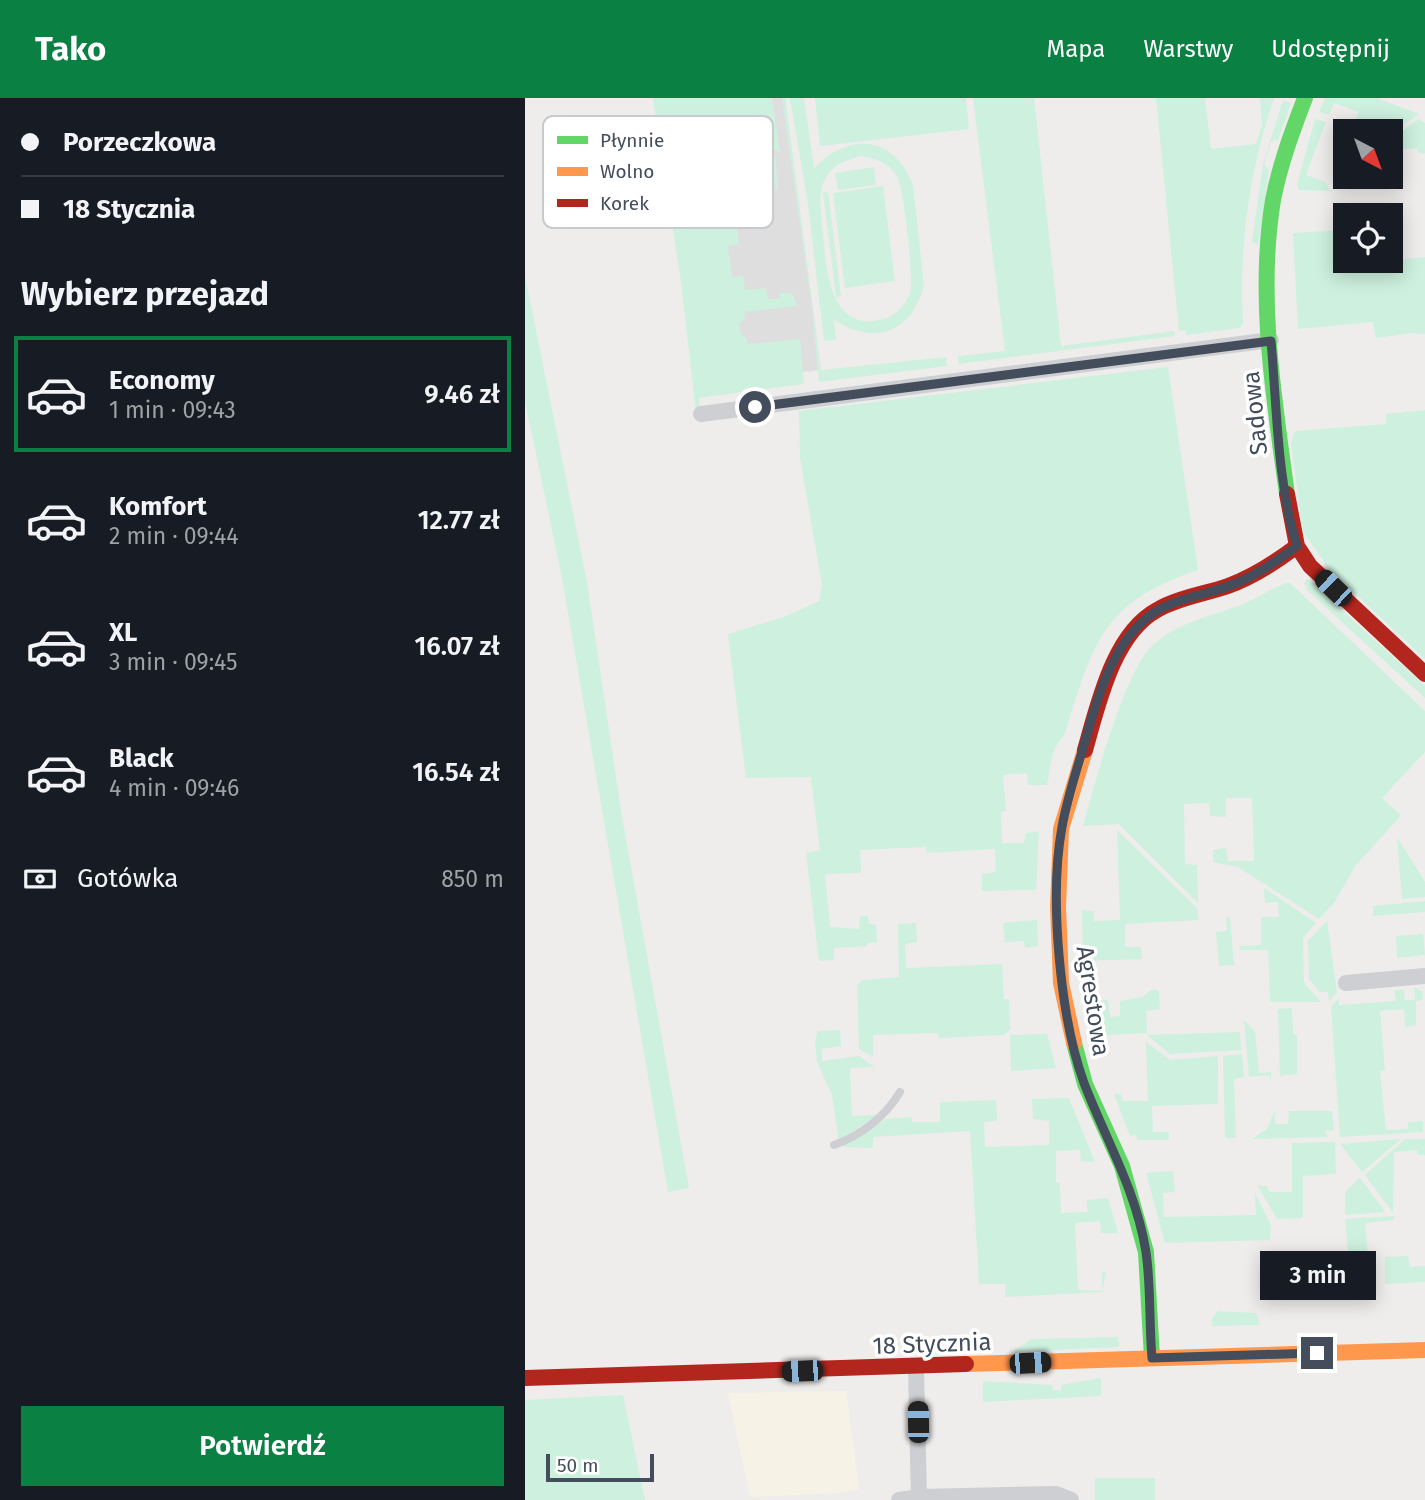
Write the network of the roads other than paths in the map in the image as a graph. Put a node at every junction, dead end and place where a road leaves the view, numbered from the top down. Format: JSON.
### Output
{"nodes":[{"id":1,"x":1304,"y":98,"type":"edge"},
{"id":2,"x":1271,"y":341,"type":"junction"},
{"id":3,"x":701,"y":414,"type":"dead end"},
{"id":4,"x":1297,"y":546,"type":"junction"},
{"id":5,"x":1425,"y":674,"type":"edge"},
{"id":6,"x":1425,"y":976,"type":"edge"},
{"id":7,"x":1346,"y":983,"type":"dead end"},
{"id":8,"x":900,"y":1092,"type":"dead end"},
{"id":9,"x":834,"y":1145,"type":"dead end"},
{"id":10,"x":1425,"y":1350,"type":"edge"},
{"id":11,"x":1152,"y":1358,"type":"junction"},
{"id":12,"x":916,"y":1368,"type":"junction"},
{"id":13,"x":525,"y":1378,"type":"edge"},
{"id":14,"x":919,"y":1498,"type":"edge"},
{"id":15,"x":899,"y":1500,"type":"edge"},
{"id":16,"x":1071,"y":1500,"type":"edge"}],
"edges":[{"from":1,"to":2,"type":"street","name":"Sadowa"},
{"from":2,"to":3,"type":"street"},
{"from":2,"to":4,"type":"street","name":"Sadowa"},
{"from":4,"to":5,"type":"street","name":"Sadowa"},
{"from":4,"to":11,"type":"street","name":"Agrestowa"},
{"from":6,"to":7,"type":"street"},
{"from":8,"to":9,"type":"lane"},
{"from":10,"to":11,"type":"street","name":"18 Stycznia"},
{"from":11,"to":12,"type":"street","name":"18 Stycznia"},
{"from":12,"to":13,"type":"street","name":"18 Stycznia"},
{"from":12,"to":14,"type":"street"},
{"from":14,"to":15,"type":"street"},
{"from":14,"to":16,"type":"street"}]}
